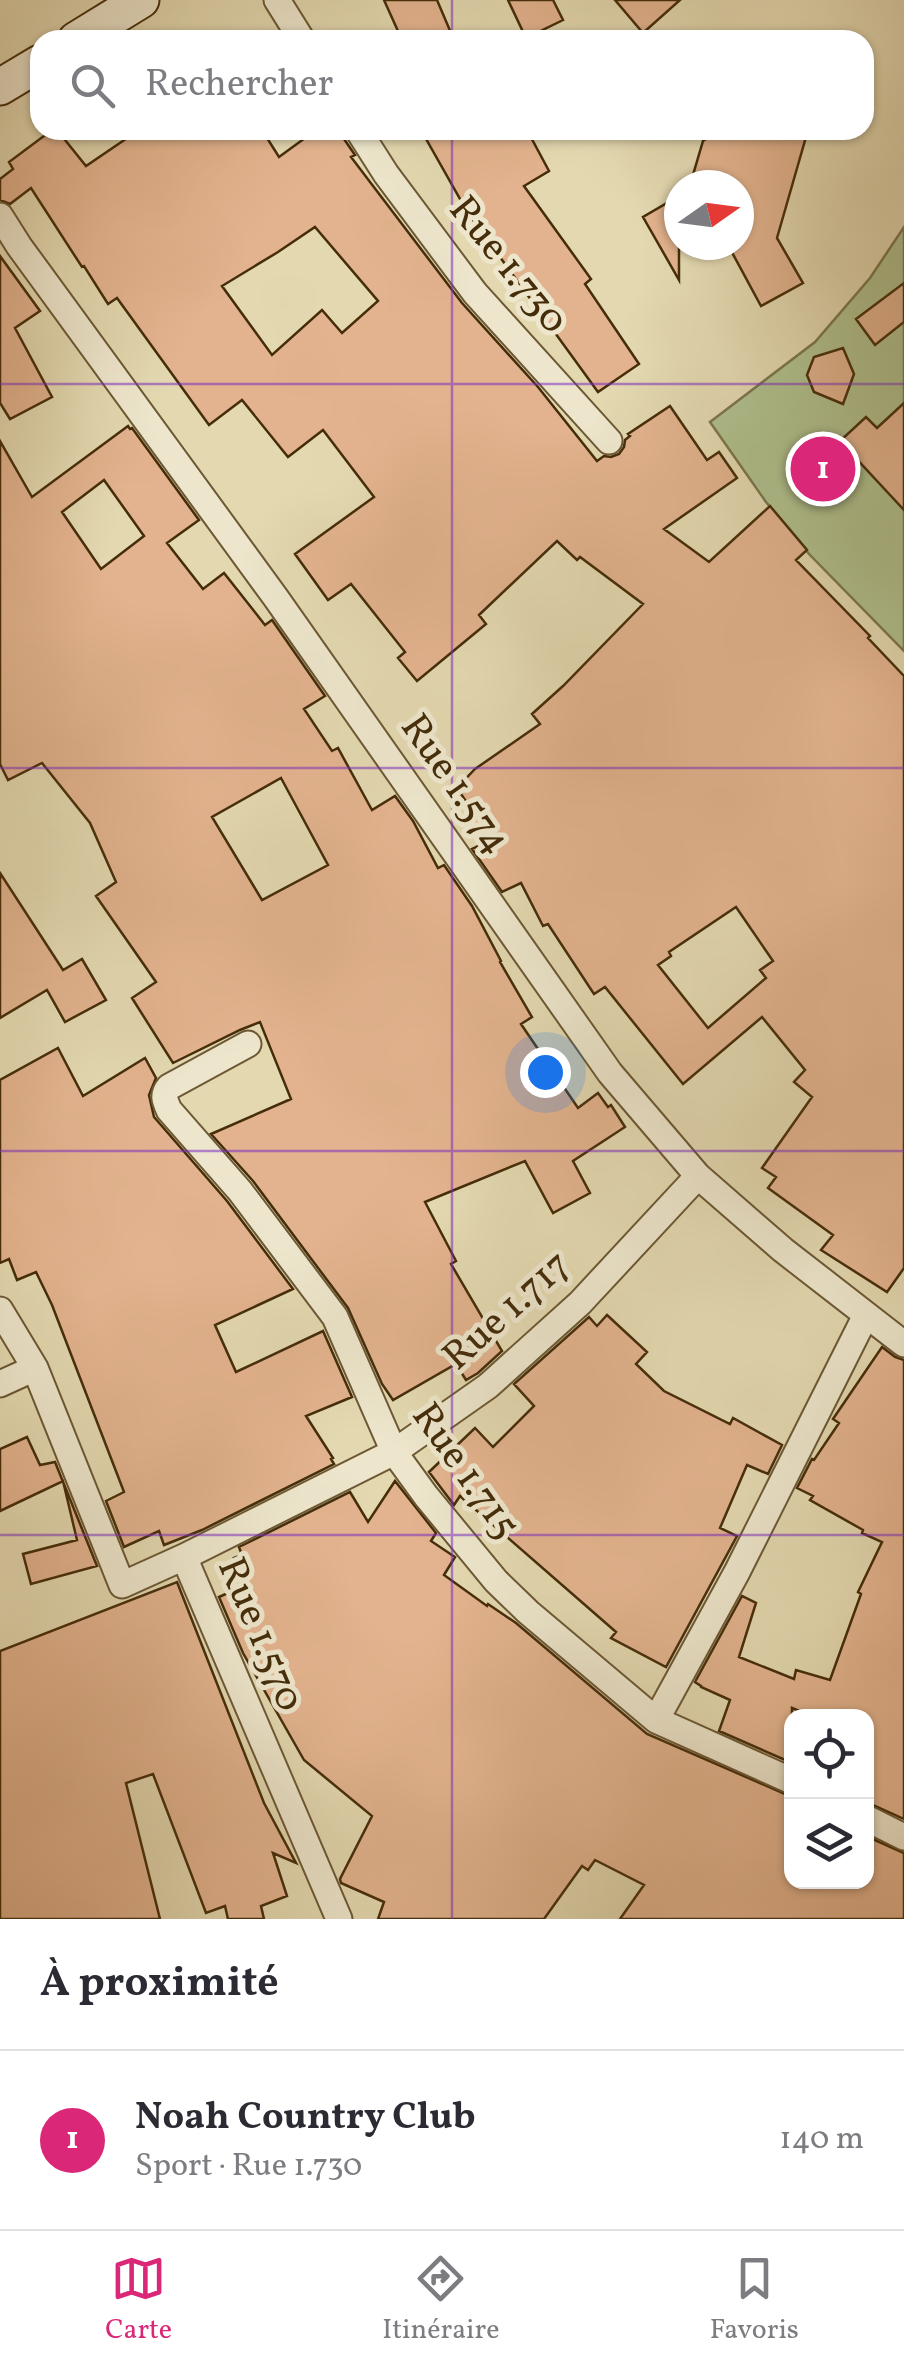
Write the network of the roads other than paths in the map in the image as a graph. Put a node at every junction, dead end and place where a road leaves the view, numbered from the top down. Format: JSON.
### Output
{"nodes":[{"id":1,"x":141,"y":0,"type":"edge"},
{"id":2,"x":277,"y":0,"type":"edge"},
{"id":3,"x":92,"y":30,"type":"edge"},
{"id":4,"x":296,"y":30,"type":"edge"},
{"id":5,"x":30,"y":68,"type":"edge"},
{"id":6,"x":0,"y":88,"type":"edge"},
{"id":7,"x":364,"y":140,"type":"edge"},
{"id":8,"x":0,"y":216,"type":"edge"},
{"id":9,"x":608,"y":441,"type":"dead end"},
{"id":10,"x":248,"y":1044,"type":"dead end"},
{"id":11,"x":698,"y":1176,"type":"junction"},
{"id":12,"x":0,"y":1310,"type":"edge"},
{"id":13,"x":866,"y":1315,"type":"junction"},
{"id":14,"x":904,"y":1344,"type":"edge"},
{"id":15,"x":35,"y":1368,"type":"junction"},
{"id":16,"x":0,"y":1384,"type":"edge"},
{"id":17,"x":394,"y":1452,"type":"junction"},
{"id":18,"x":184,"y":1557,"type":"junction"},
{"id":19,"x":656,"y":1720,"type":"junction"},
{"id":20,"x":784,"y":1777,"type":"edge"},
{"id":21,"x":874,"y":1822,"type":"edge"},
{"id":22,"x":904,"y":1837,"type":"edge"},
{"id":23,"x":339,"y":1919,"type":"edge"}],
"edges":[{"from":1,"to":3,"type":"main road"},
{"from":2,"to":4,"type":"street"},
{"from":5,"to":6,"type":"main road"},
{"from":7,"to":9,"type":"street","name":"Rue 1.730"},
{"from":8,"to":11,"type":"street","name":"Rue 1.574"},
{"from":10,"to":17,"type":"street","name":"Rue 1.715"},
{"from":11,"to":13,"type":"street","name":"Rue 1.574"},
{"from":11,"to":17,"type":"street","name":"Rue 1.717"},
{"from":12,"to":15,"type":"street","name":"Rue 1.570"},
{"from":13,"to":14,"type":"street","name":"Rue 1.574"},
{"from":13,"to":19,"type":"street"},
{"from":15,"to":16,"type":"street"},
{"from":15,"to":18,"type":"street","name":"Rue 1.570"},
{"from":17,"to":18,"type":"street","name":"Rue 1.717"},
{"from":17,"to":19,"type":"street","name":"Rue 1.715"},
{"from":18,"to":23,"type":"street","name":"Rue 1.570"},
{"from":19,"to":20,"type":"street","name":"Rue 1.715"},
{"from":21,"to":22,"type":"street"}]}
